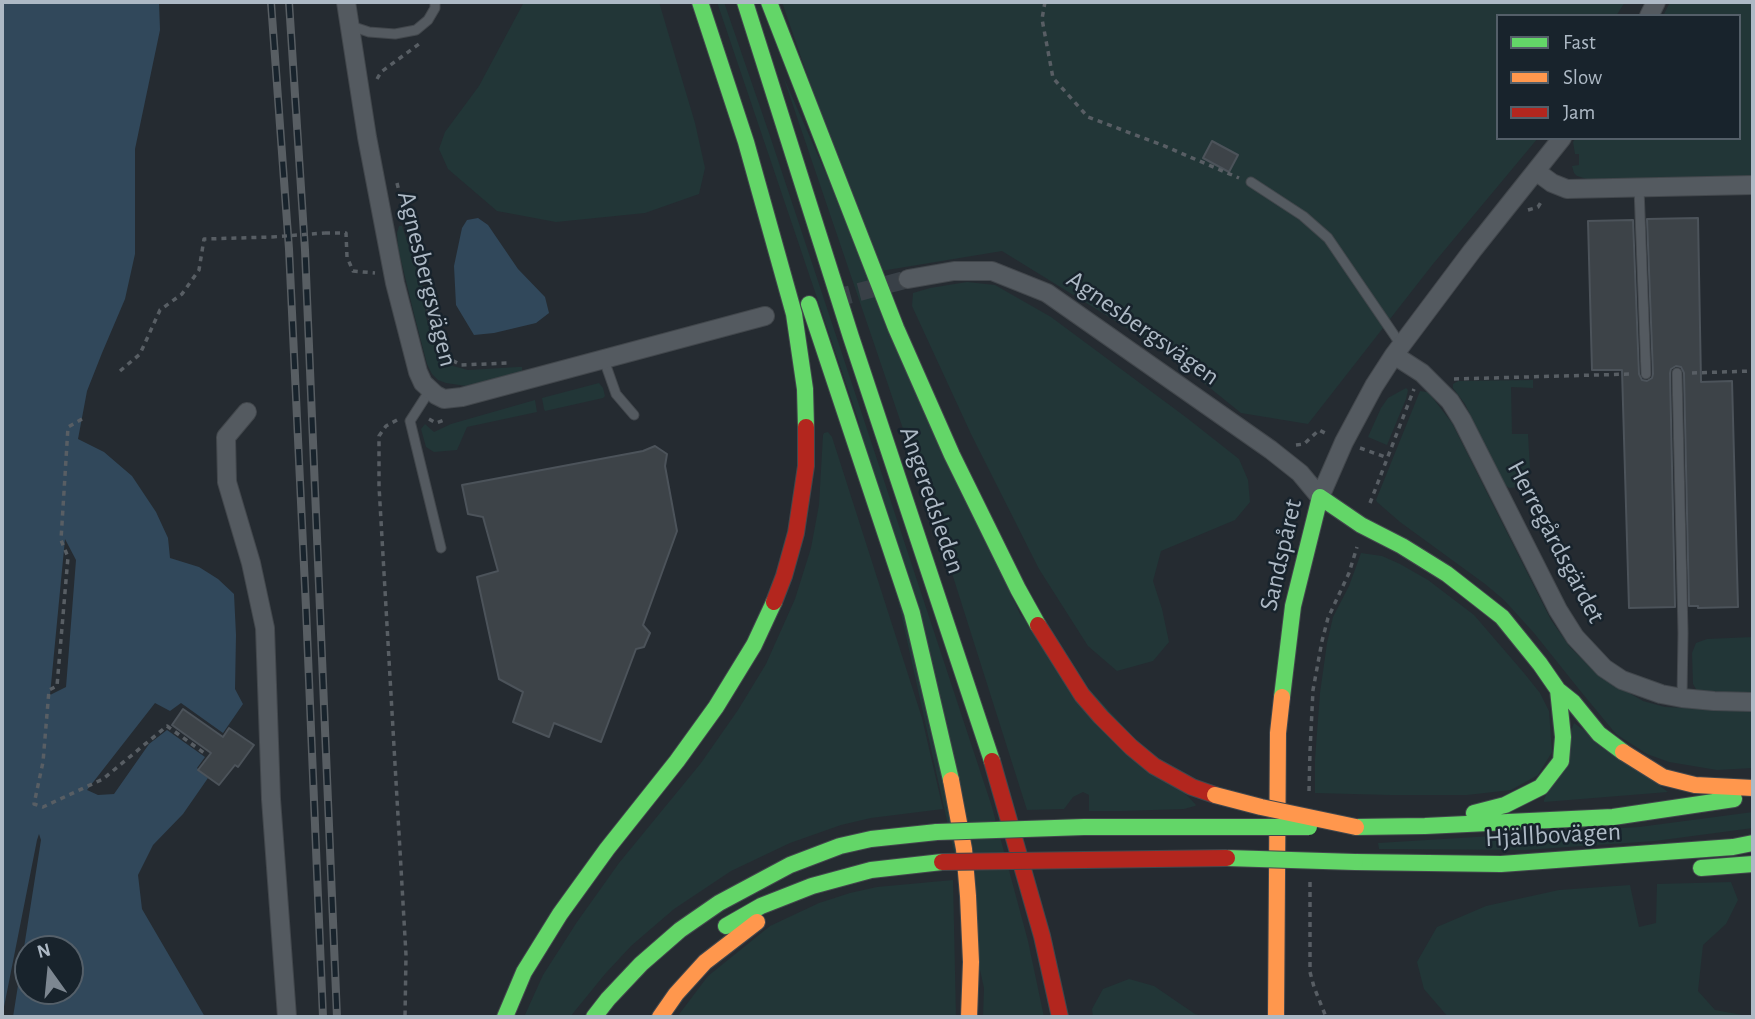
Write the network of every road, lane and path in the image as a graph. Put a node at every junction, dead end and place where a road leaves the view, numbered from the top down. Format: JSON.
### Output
{"nodes":[{"id":1,"x":346,"y":2,"type":"edge"},
{"id":2,"x":435,"y":2,"type":"edge"},
{"id":3,"x":700,"y":2,"type":"edge"},
{"id":4,"x":745,"y":2,"type":"edge"},
{"id":5,"x":769,"y":2,"type":"edge"},
{"id":6,"x":1045,"y":2,"type":"edge"},
{"id":7,"x":349,"y":25,"type":"junction"},
{"id":8,"x":424,"y":40,"type":"dead end"},
{"id":9,"x":377,"y":79,"type":"dead end"},
{"id":10,"x":1561,"y":140,"type":"edge"},
{"id":11,"x":746,"y":142,"type":"junction"},
{"id":12,"x":1537,"y":172,"type":"junction"},
{"id":13,"x":397,"y":182,"type":"dead end"},
{"id":14,"x":1251,"y":183,"type":"joint"},
{"id":15,"x":1552,"y":183,"type":"junction"},
{"id":16,"x":1753,"y":185,"type":"edge"},
{"id":17,"x":1639,"y":188,"type":"junction"},
{"id":18,"x":1525,"y":210,"type":"dead end"},
{"id":19,"x":381,"y":273,"type":"dead end"},
{"id":20,"x":908,"y":279,"type":"tunnel mouth"},
{"id":21,"x":765,"y":316,"type":"dead end"},
{"id":22,"x":1398,"y":350,"type":"junction"},
{"id":23,"x":604,"y":360,"type":"junction"},
{"id":24,"x":120,"y":371,"type":"dead end"},
{"id":25,"x":1753,"y":371,"type":"edge"},
{"id":26,"x":1422,"y":373,"type":"junction"},
{"id":27,"x":1677,"y":373,"type":"joint"},
{"id":28,"x":1646,"y":374,"type":"joint"},
{"id":29,"x":533,"y":379,"type":"junction"},
{"id":30,"x":1439,"y":389,"type":"junction"},
{"id":31,"x":430,"y":390,"type":"junction"},
{"id":32,"x":417,"y":408,"type":"junction"},
{"id":33,"x":247,"y":412,"type":"dead end"},
{"id":34,"x":634,"y":415,"type":"dead end"},
{"id":35,"x":450,"y":418,"type":"dead end"},
{"id":36,"x":82,"y":419,"type":"dead end"},
{"id":37,"x":1320,"y":497,"type":"junction"},
{"id":38,"x":1361,"y":525,"type":"junction"},
{"id":39,"x":441,"y":548,"type":"dead end"},
{"id":40,"x":1558,"y":690,"type":"junction"},
{"id":41,"x":1682,"y":698,"type":"junction"},
{"id":42,"x":1753,"y":702,"type":"edge"},
{"id":43,"x":207,"y":755,"type":"dead end"},
{"id":44,"x":1753,"y":788,"type":"edge"},
{"id":45,"x":1753,"y":796,"type":"edge"},
{"id":46,"x":1309,"y":802,"type":"dead end"},
{"id":47,"x":1356,"y":827,"type":"junction"},
{"id":48,"x":1425,"y":827,"type":"junction"},
{"id":49,"x":1753,"y":843,"type":"edge"},
{"id":50,"x":1501,"y":864,"type":"junction"},
{"id":51,"x":1753,"y":864,"type":"edge"},
{"id":52,"x":1687,"y":869,"type":"dead end"},
{"id":53,"x":1607,"y":873,"type":"dead end"},
{"id":54,"x":1310,"y":881,"type":"dead end"},
{"id":55,"x":812,"y":886,"type":"junction"},
{"id":56,"x":714,"y":932,"type":"dead end"},
{"id":57,"x":287,"y":1017,"type":"edge"},
{"id":58,"x":405,"y":1017,"type":"edge"},
{"id":59,"x":505,"y":1017,"type":"edge"},
{"id":60,"x":594,"y":1017,"type":"edge"},
{"id":61,"x":660,"y":1017,"type":"edge"},
{"id":62,"x":970,"y":1017,"type":"edge"},
{"id":63,"x":1060,"y":1017,"type":"edge"},
{"id":64,"x":1276,"y":1017,"type":"edge"},
{"id":65,"x":1326,"y":1017,"type":"edge"}],
"edges":[{"from":1,"to":7,"type":"street","name":"Agnesbergsvägen"},
{"from":2,"to":7,"type":"lane"},
{"from":3,"to":11,"type":"main road"},
{"from":4,"to":63,"type":"main road","name":"Angeredsleden"},
{"from":5,"to":47,"type":"main road","bridge":true},
{"from":6,"to":14,"type":"path"},
{"from":7,"to":31,"type":"street","name":"Agnesbergsvägen"},
{"from":8,"to":9,"type":"path"},
{"from":10,"to":12,"type":"street","name":"Sandspåret"},
{"from":11,"to":59,"type":"main road"},
{"from":11,"to":62,"type":"main road"},
{"from":12,"to":15,"type":"street"},
{"from":12,"to":22,"type":"street","name":"Sandspåret"},
{"from":13,"to":29,"type":"path"},
{"from":14,"to":22,"type":"lane"},
{"from":15,"to":17,"type":"street"},
{"from":15,"to":18,"type":"path"},
{"from":16,"to":17,"type":"street"},
{"from":17,"to":28,"type":"lane"},
{"from":19,"to":24,"type":"path","bridge":true},
{"from":20,"to":37,"type":"street","name":"Agnesbergsvägen"},
{"from":21,"to":23,"type":"street","name":"Agnesbergsvägen"},
{"from":22,"to":26,"type":"street","name":"Herregårdsgärdet"},
{"from":22,"to":37,"type":"street","name":"Sandspåret"},
{"from":23,"to":29,"type":"street","name":"Agnesbergsvägen"},
{"from":23,"to":34,"type":"lane"},
{"from":25,"to":27,"type":"path"},
{"from":26,"to":30,"type":"street","name":"Herregårdsgärdet"},
{"from":26,"to":38,"type":"path"},
{"from":27,"to":41,"type":"lane"},
{"from":28,"to":30,"type":"path"},
{"from":29,"to":31,"type":"street","name":"Agnesbergsvägen"},
{"from":30,"to":41,"type":"street","name":"Herregårdsgärdet"},
{"from":31,"to":32,"type":"lane"},
{"from":32,"to":35,"type":"path"},
{"from":32,"to":39,"type":"lane"},
{"from":32,"to":58,"type":"path"},
{"from":33,"to":57,"type":"street"},
{"from":36,"to":43,"type":"path"},
{"from":37,"to":38,"type":"main road"},
{"from":37,"to":64,"type":"main road","name":"Sandspåret"},
{"from":38,"to":40,"type":"main road"},
{"from":38,"to":46,"type":"path"},
{"from":40,"to":44,"type":"main road"},
{"from":40,"to":48,"type":"main road"},
{"from":41,"to":42,"type":"street","name":"Herregårdsgärdet"},
{"from":45,"to":48,"type":"main road","name":"Hjällbovägen"},
{"from":47,"to":48,"type":"main road","name":"Hjällbovägen"},
{"from":47,"to":60,"type":"main road","bridge":true},
{"from":49,"to":50,"type":"main road","name":"Hjällbovägen"},
{"from":50,"to":53,"type":"main road"},
{"from":50,"to":55,"type":"main road","name":"Hjällbovägen","bridge":true},
{"from":51,"to":52,"type":"main road"},
{"from":54,"to":65,"type":"path"},
{"from":55,"to":56,"type":"main road"},
{"from":55,"to":61,"type":"main road"}]}
